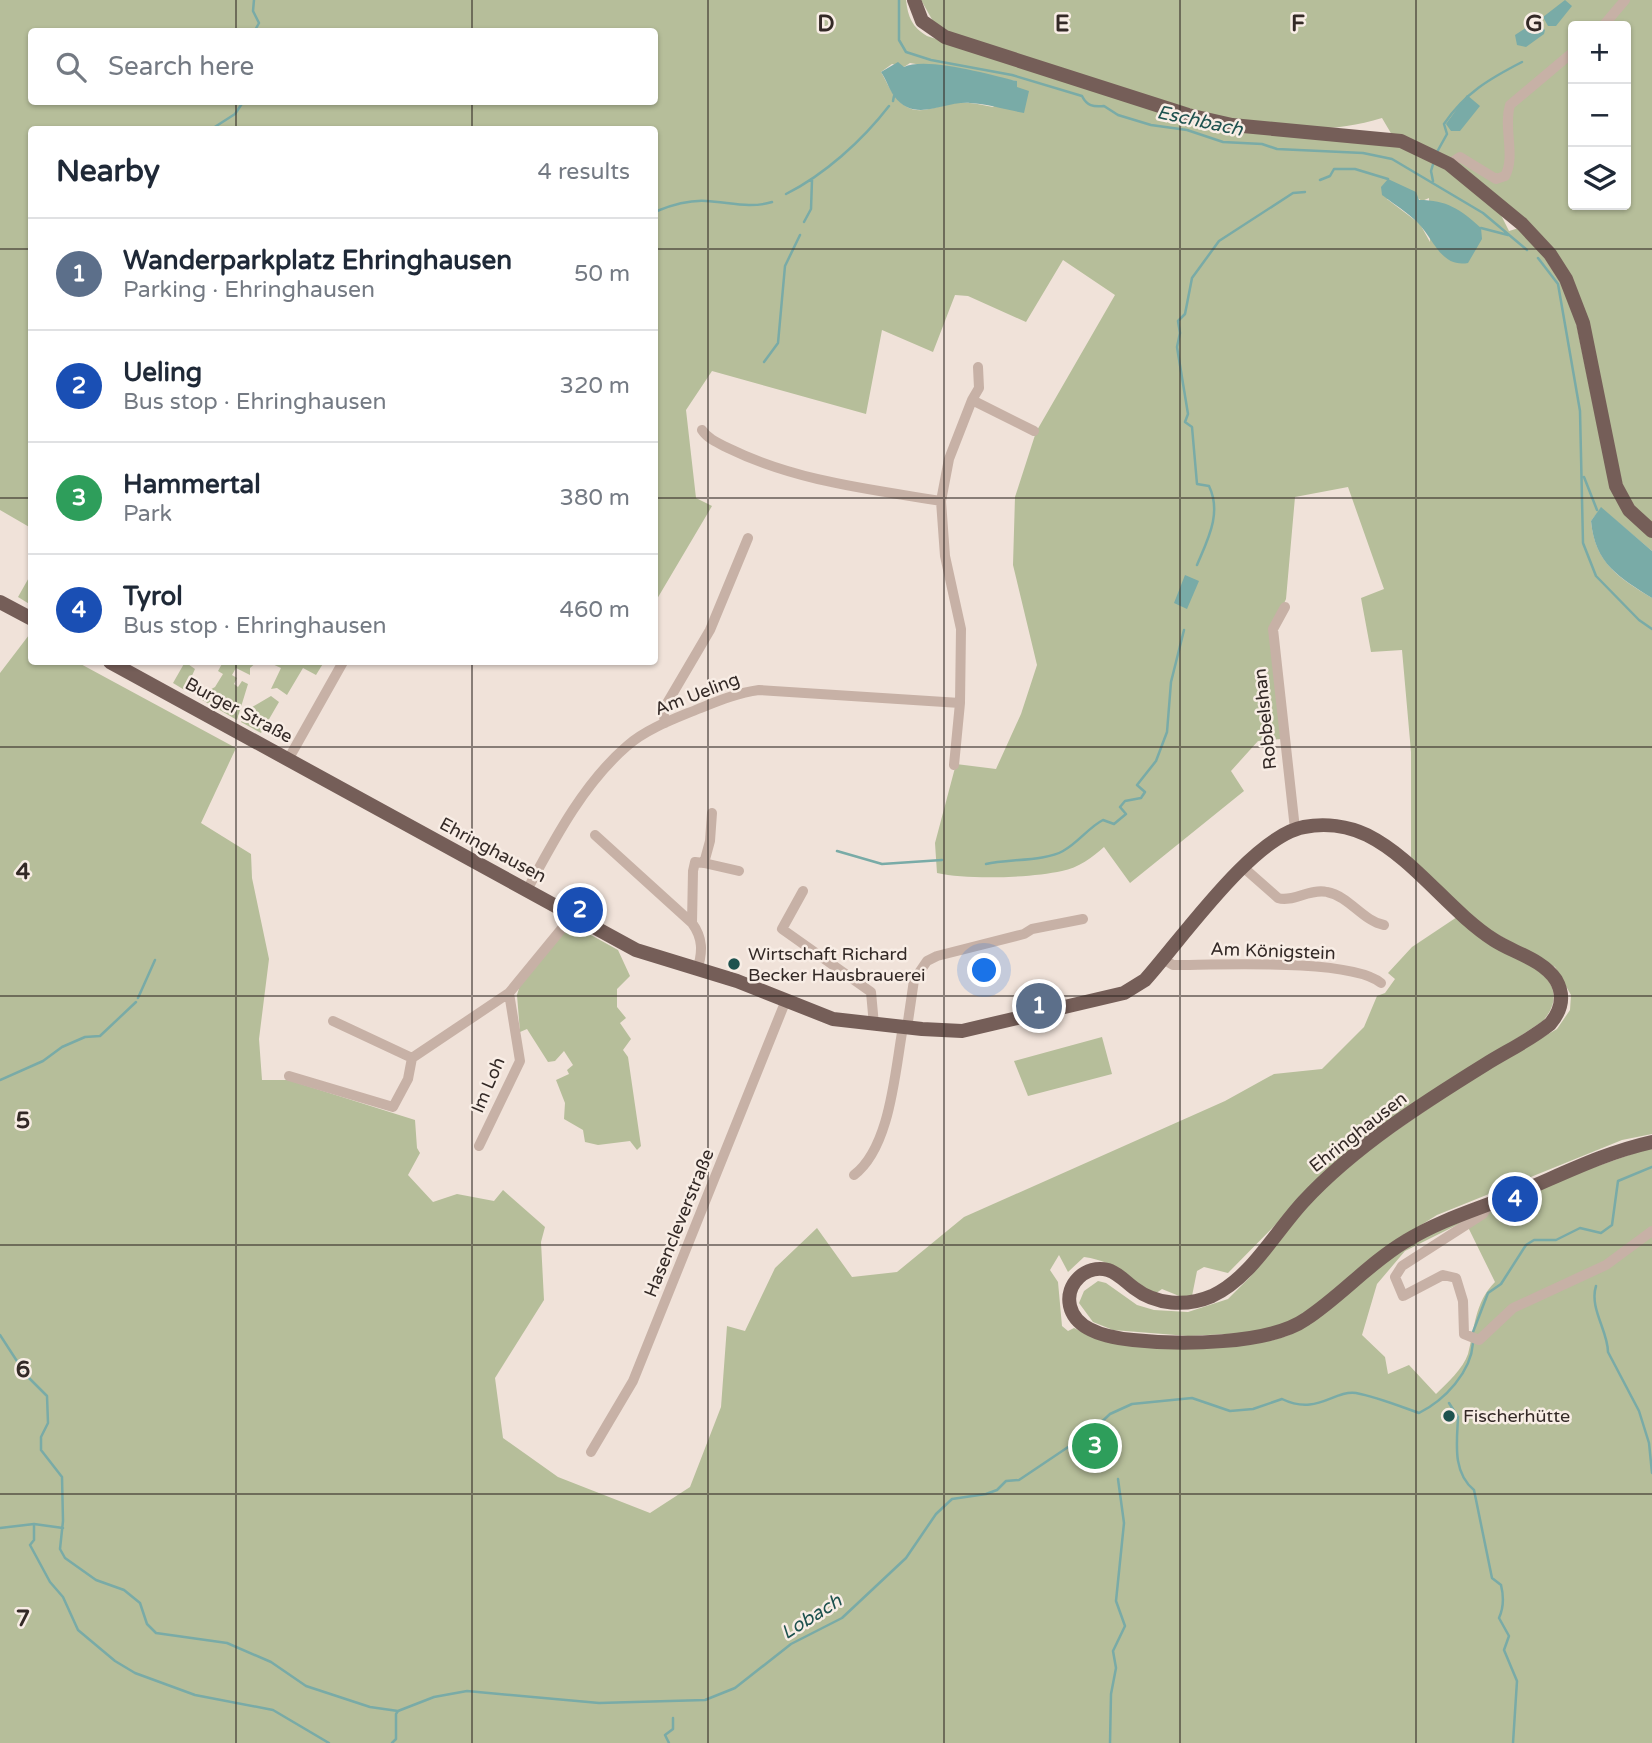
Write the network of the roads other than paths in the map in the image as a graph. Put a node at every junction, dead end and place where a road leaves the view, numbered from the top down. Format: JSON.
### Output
{"nodes":[{"id":1,"x":914,"y":0,"type":"edge"},
{"id":2,"x":1625,"y":0,"type":"edge"},
{"id":3,"x":1607,"y":21,"type":"edge"},
{"id":4,"x":1568,"y":56,"type":"edge"},
{"id":5,"x":1439,"y":158,"type":"junction"},
{"id":6,"x":978,"y":367,"type":"dead end"},
{"id":7,"x":972,"y":400,"type":"junction"},
{"id":8,"x":702,"y":430,"type":"dead end"},
{"id":9,"x":1034,"y":432,"type":"dead end"},
{"id":10,"x":941,"y":501,"type":"junction"},
{"id":11,"x":1652,"y":531,"type":"edge"},
{"id":12,"x":748,"y":538,"type":"dead end"},
{"id":13,"x":0,"y":602,"type":"edge"},
{"id":14,"x":1285,"y":607,"type":"dead end"},
{"id":15,"x":28,"y":617,"type":"edge"},
{"id":16,"x":116,"y":665,"type":"edge"},
{"id":17,"x":341,"y":665,"type":"edge"},
{"id":18,"x":960,"y":703,"type":"junction"},
{"id":19,"x":665,"y":723,"type":"junction"},
{"id":20,"x":289,"y":758,"type":"junction"},
{"id":21,"x":954,"y":765,"type":"dead end"},
{"id":22,"x":349,"y":793,"type":"joint"},
{"id":23,"x":712,"y":813,"type":"dead end"},
{"id":24,"x":1295,"y":829,"type":"junction"},
{"id":25,"x":595,"y":835,"type":"dead end"},
{"id":26,"x":704,"y":863,"type":"junction"},
{"id":27,"x":1244,"y":868,"type":"junction"},
{"id":28,"x":739,"y":872,"type":"dead end"},
{"id":29,"x":527,"y":890,"type":"junction"},
{"id":30,"x":803,"y":891,"type":"dead end"},
{"id":31,"x":573,"y":915,"type":"junction"},
{"id":32,"x":1083,"y":919,"type":"dead end"},
{"id":33,"x":692,"y":923,"type":"junction"},
{"id":34,"x":1384,"y":925,"type":"dead end"},
{"id":35,"x":1163,"y":959,"type":"junction"},
{"id":36,"x":698,"y":970,"type":"junction"},
{"id":37,"x":1381,"y":983,"type":"dead end"},
{"id":38,"x":509,"y":993,"type":"junction"},
{"id":39,"x":786,"y":1000,"type":"junction"},
{"id":40,"x":333,"y":1021,"type":"dead end"},
{"id":41,"x":874,"y":1025,"type":"junction"},
{"id":42,"x":905,"y":1028,"type":"junction"},
{"id":43,"x":412,"y":1058,"type":"junction"},
{"id":44,"x":289,"y":1076,"type":"dead end"},
{"id":45,"x":1652,"y":1142,"type":"edge"},
{"id":46,"x":479,"y":1146,"type":"dead end"},
{"id":47,"x":855,"y":1174,"type":"dead end"},
{"id":48,"x":1490,"y":1204,"type":"junction"},
{"id":49,"x":1651,"y":1231,"type":"edge"},
{"id":50,"x":591,"y":1452,"type":"dead end"}],
"edges":[{"from":1,"to":5,"type":"main road"},
{"from":2,"to":3,"type":"street"},
{"from":4,"to":5,"type":"street"},
{"from":5,"to":11,"type":"main road"},
{"from":6,"to":7,"type":"street"},
{"from":7,"to":9,"type":"street"},
{"from":7,"to":10,"type":"street"},
{"from":8,"to":10,"type":"street"},
{"from":10,"to":18,"type":"street"},
{"from":12,"to":19,"type":"street"},
{"from":13,"to":15,"type":"main road"},
{"from":14,"to":24,"type":"street","name":"Robbelshan"},
{"from":16,"to":20,"type":"main road","name":"Burger Straße"},
{"from":17,"to":20,"type":"street"},
{"from":18,"to":19,"type":"street","name":"Am Ueling"},
{"from":18,"to":21,"type":"street"},
{"from":19,"to":29,"type":"street","name":"Am Ueling"},
{"from":20,"to":22,"type":"main road","name":"Burger Straße"},
{"from":22,"to":29,"type":"main road","name":"Ehringhausen"},
{"from":23,"to":26,"type":"street"},
{"from":24,"to":27,"type":"main road","name":"Ehringhausen"},
{"from":24,"to":48,"type":"main road","name":"Ehringhausen"},
{"from":25,"to":33,"type":"street"},
{"from":26,"to":28,"type":"street"},
{"from":26,"to":33,"type":"street"},
{"from":27,"to":34,"type":"street"},
{"from":27,"to":35,"type":"main road","name":"Ehringhausen"},
{"from":29,"to":31,"type":"main road","name":"Ehringhausen"},
{"from":30,"to":41,"type":"street"},
{"from":31,"to":36,"type":"main road","name":"Ehringhausen"},
{"from":31,"to":38,"type":"street"},
{"from":32,"to":42,"type":"street"},
{"from":33,"to":36,"type":"street"},
{"from":35,"to":37,"type":"street","name":"Am Königstein"},
{"from":35,"to":42,"type":"main road","name":"Ehringhausen"},
{"from":36,"to":39,"type":"main road","name":"Ehringhausen"},
{"from":38,"to":43,"type":"street"},
{"from":38,"to":46,"type":"street","name":"Im Loh"},
{"from":39,"to":41,"type":"main road","name":"Ehringhausen"},
{"from":39,"to":50,"type":"street","name":"Hasencleverstraße"},
{"from":40,"to":43,"type":"street"},
{"from":41,"to":42,"type":"main road","name":"Ehringhausen"},
{"from":42,"to":47,"type":"street"},
{"from":43,"to":44,"type":"street"},
{"from":45,"to":48,"type":"main road","name":"Ehringhausen"},
{"from":48,"to":49,"type":"street"}]}
